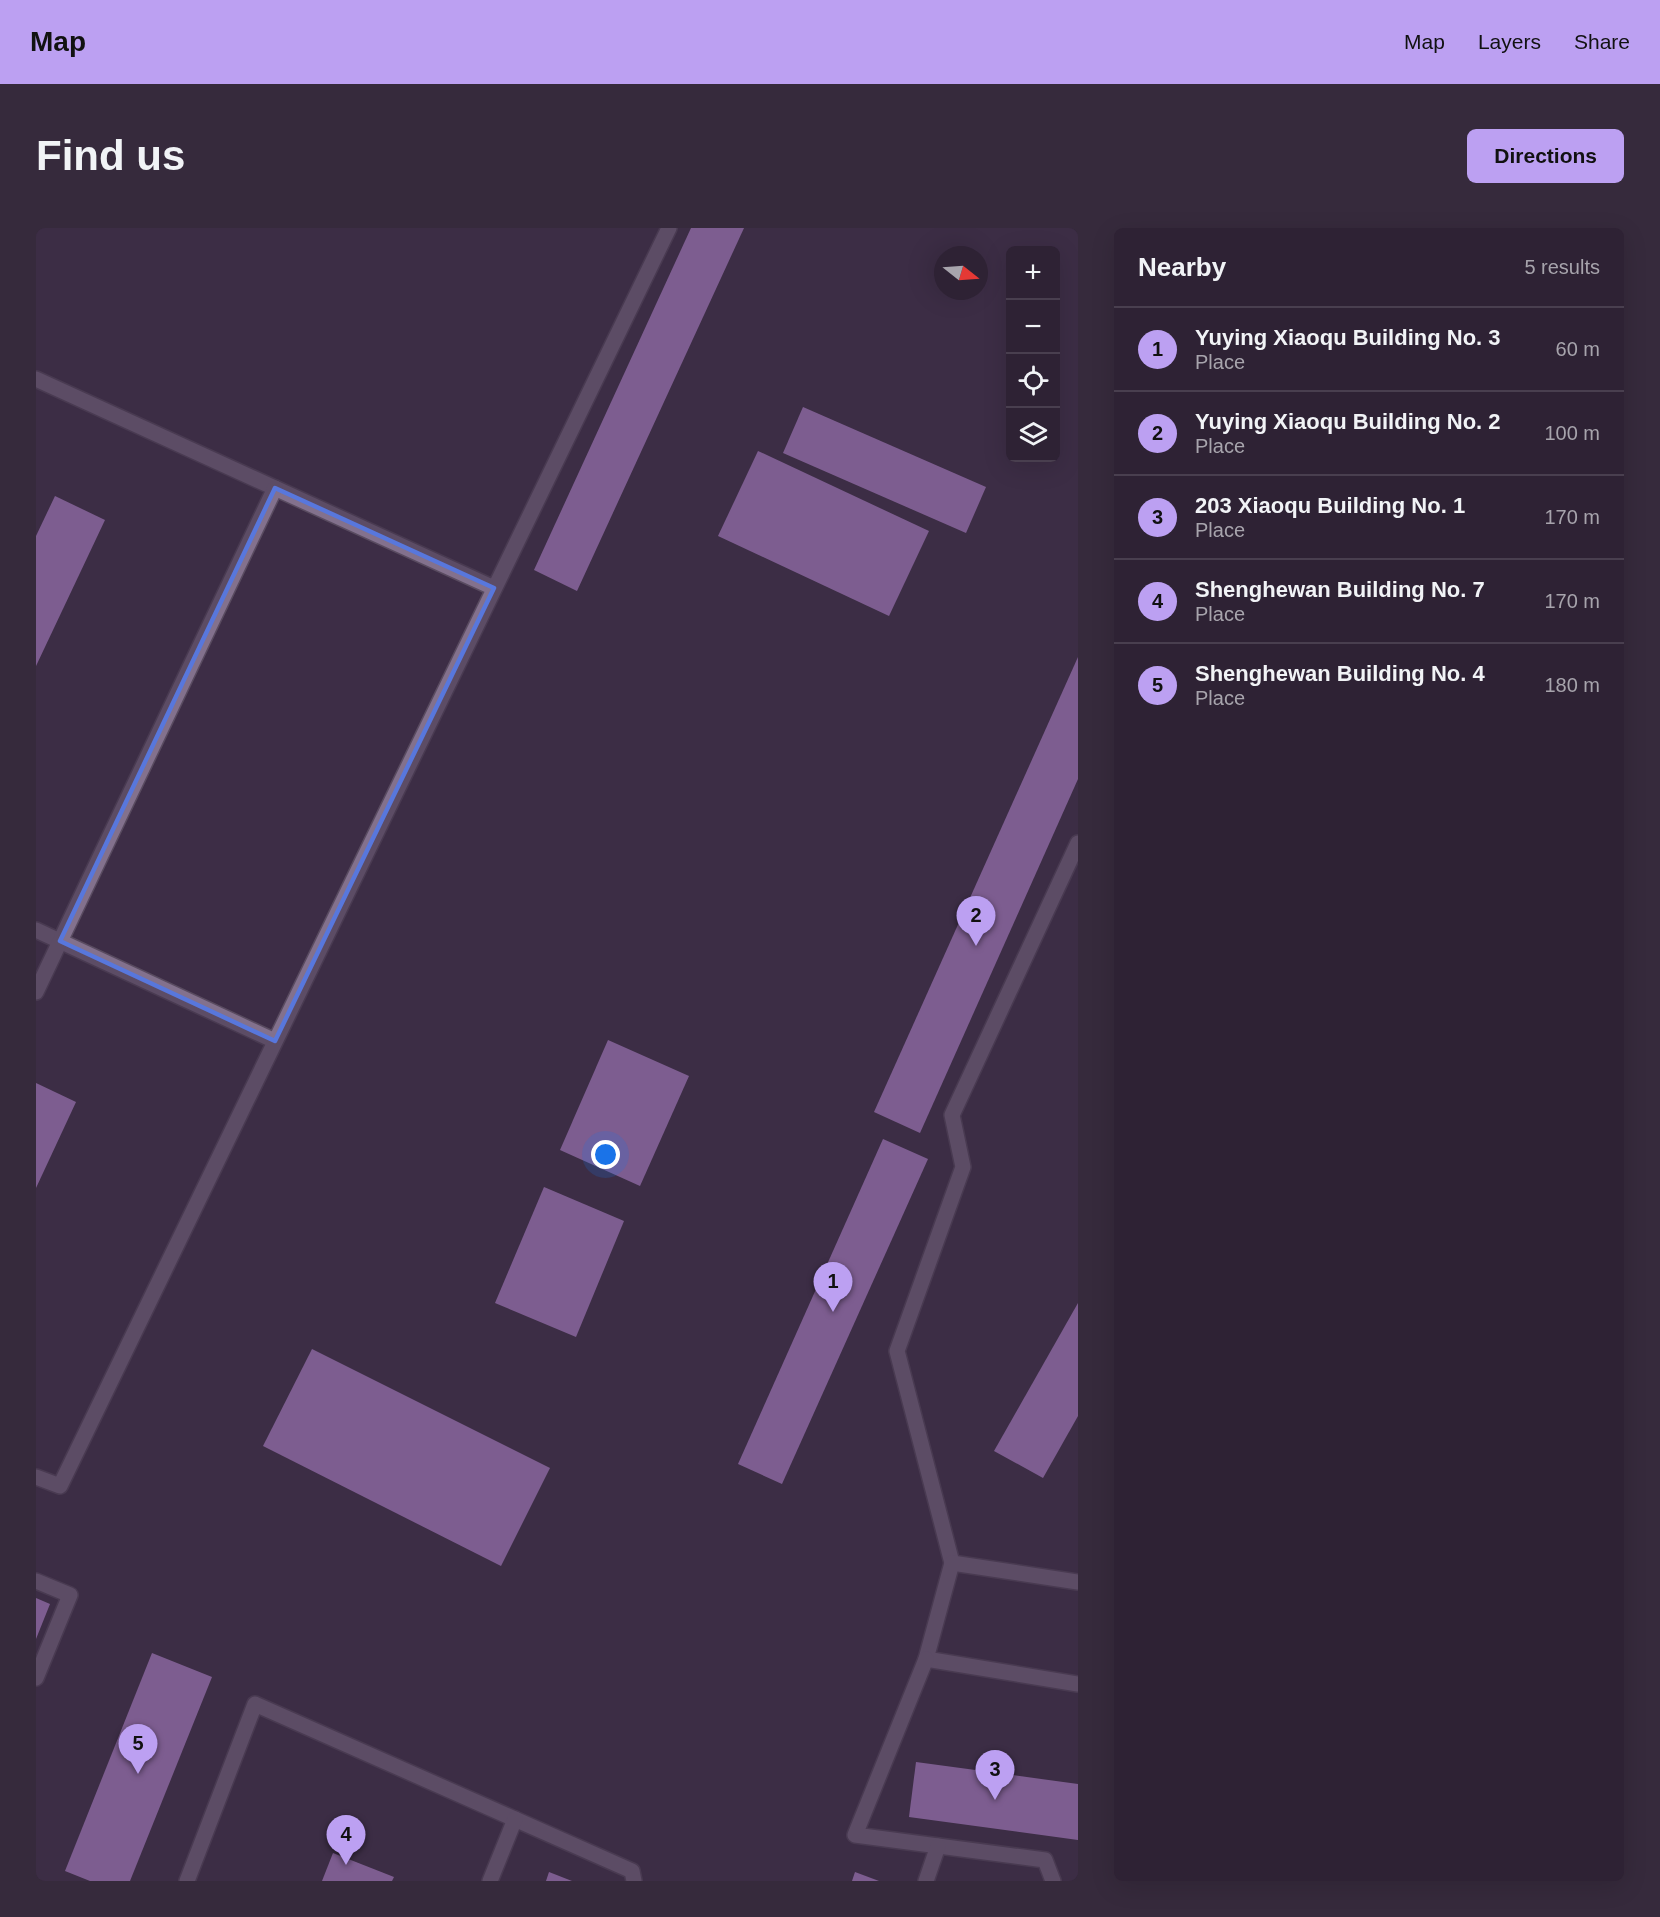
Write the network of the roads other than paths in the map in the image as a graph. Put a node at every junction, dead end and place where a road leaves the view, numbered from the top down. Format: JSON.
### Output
{"nodes":[{"id":1,"x":669,"y":228,"type":"edge"},
{"id":2,"x":36,"y":379,"type":"edge"},
{"id":3,"x":275,"y":488,"type":"junction"},
{"id":4,"x":495,"y":588,"type":"junction"},
{"id":5,"x":1078,"y":843,"type":"edge"},
{"id":6,"x":36,"y":930,"type":"edge"},
{"id":7,"x":60,"y":941,"type":"junction"},
{"id":8,"x":36,"y":992,"type":"edge"},
{"id":9,"x":275,"y":1041,"type":"junction"},
{"id":10,"x":36,"y":1477,"type":"edge"},
{"id":11,"x":952,"y":1563,"type":"junction"},
{"id":12,"x":36,"y":1581,"type":"edge"},
{"id":13,"x":1078,"y":1582,"type":"edge"},
{"id":14,"x":926,"y":1659,"type":"junction"},
{"id":15,"x":36,"y":1678,"type":"edge"},
{"id":16,"x":1078,"y":1684,"type":"edge"},
{"id":17,"x":515,"y":1819,"type":"junction"},
{"id":18,"x":938,"y":1846,"type":"junction"},
{"id":19,"x":187,"y":1881,"type":"edge"},
{"id":20,"x":490,"y":1881,"type":"edge"},
{"id":21,"x":634,"y":1881,"type":"edge"},
{"id":22,"x":926,"y":1881,"type":"edge"},
{"id":23,"x":1053,"y":1881,"type":"edge"}],
"edges":[{"from":1,"to":4,"type":"street"},
{"from":2,"to":3,"type":"street"},
{"from":3,"to":4,"type":"street"},
{"from":3,"to":7,"type":"street"},
{"from":4,"to":9,"type":"street"},
{"from":5,"to":11,"type":"street"},
{"from":6,"to":7,"type":"street"},
{"from":7,"to":8,"type":"street"},
{"from":7,"to":9,"type":"street"},
{"from":9,"to":10,"type":"street"},
{"from":11,"to":13,"type":"street"},
{"from":11,"to":14,"type":"street"},
{"from":12,"to":15,"type":"street"},
{"from":14,"to":16,"type":"street"},
{"from":14,"to":18,"type":"street"},
{"from":17,"to":19,"type":"street"},
{"from":17,"to":20,"type":"street"},
{"from":17,"to":21,"type":"street"},
{"from":18,"to":22,"type":"street"},
{"from":18,"to":23,"type":"street"}]}
